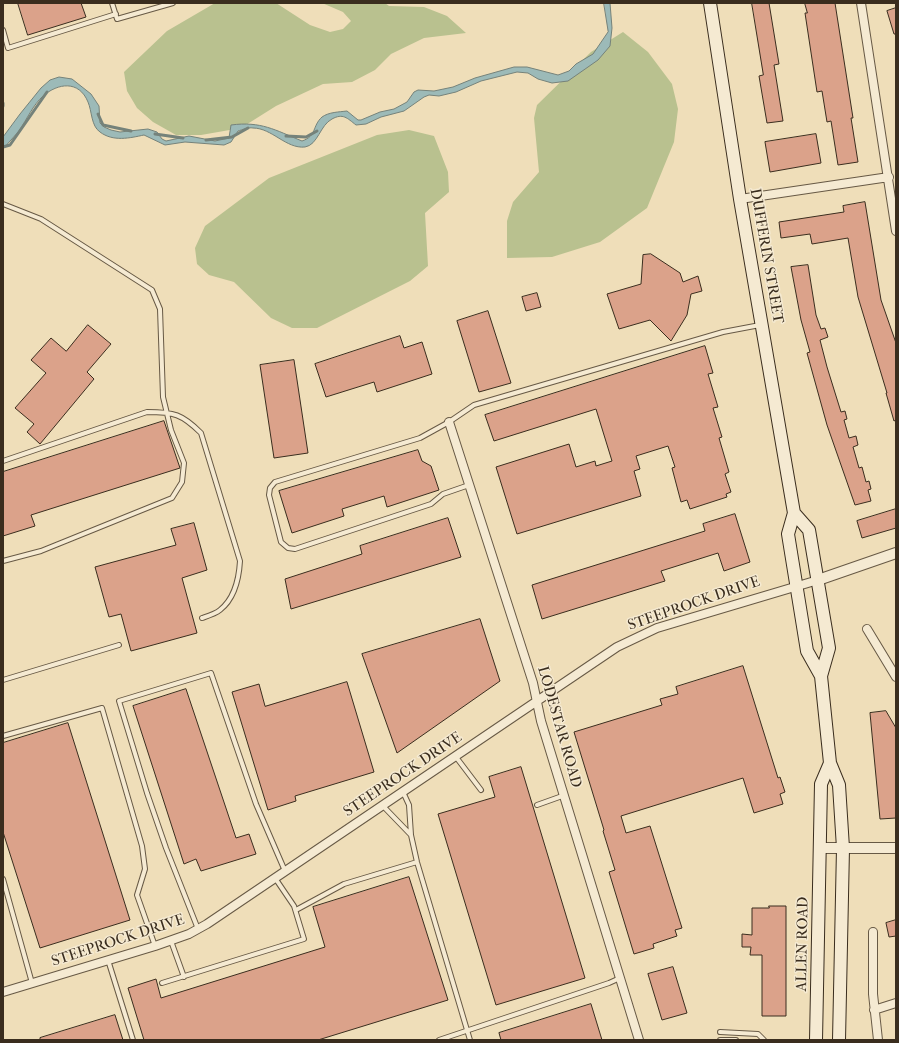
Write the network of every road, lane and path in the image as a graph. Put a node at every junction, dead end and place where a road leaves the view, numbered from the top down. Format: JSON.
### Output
{"nodes":[{"id":1,"x":112,"y":3,"type":"edge"},
{"id":2,"x":173,"y":3,"type":"edge"},
{"id":3,"x":710,"y":3,"type":"edge"},
{"id":4,"x":860,"y":3,"type":"edge"},
{"id":5,"x":116,"y":14,"type":"junction"},
{"id":6,"x":3,"y":30,"type":"edge"},
{"id":7,"x":889,"y":177,"type":"junction"},
{"id":8,"x":740,"y":199,"type":"junction"},
{"id":9,"x":3,"y":204,"type":"edge"},
{"id":10,"x":896,"y":231,"type":"edge"},
{"id":11,"x":762,"y":325,"type":"junction"},
{"id":12,"x":166,"y":412,"type":"junction"},
{"id":13,"x":449,"y":422,"type":"junction"},
{"id":14,"x":3,"y":461,"type":"edge"},
{"id":15,"x":469,"y":485,"type":"junction"},
{"id":16,"x":794,"y":513,"type":"junction"},
{"id":17,"x":896,"y":553,"type":"edge"},
{"id":18,"x":3,"y":561,"type":"edge"},
{"id":19,"x":818,"y":580,"type":"junction"},
{"id":20,"x":796,"y":585,"type":"junction"},
{"id":21,"x":202,"y":618,"type":"dead end"},
{"id":22,"x":867,"y":630,"type":"dead end"},
{"id":23,"x":120,"y":645,"type":"dead end"},
{"id":24,"x":821,"y":676,"type":"junction"},
{"id":25,"x":896,"y":677,"type":"edge"},
{"id":26,"x":3,"y":680,"type":"edge"},
{"id":27,"x":537,"y":701,"type":"junction"},
{"id":28,"x":3,"y":736,"type":"edge"},
{"id":29,"x":456,"y":757,"type":"junction"},
{"id":30,"x":830,"y":763,"type":"junction"},
{"id":31,"x":481,"y":790,"type":"dead end"},
{"id":32,"x":403,"y":792,"type":"junction"},
{"id":33,"x":565,"y":795,"type":"junction"},
{"id":34,"x":537,"y":805,"type":"dead end"},
{"id":35,"x":383,"y":806,"type":"junction"},
{"id":36,"x":411,"y":835,"type":"junction"},
{"id":37,"x":820,"y":848,"type":"junction"},
{"id":38,"x":843,"y":848,"type":"junction"},
{"id":39,"x":896,"y":848,"type":"edge"},
{"id":40,"x":417,"y":862,"type":"junction"},
{"id":41,"x":285,"y":872,"type":"junction"},
{"id":42,"x":275,"y":878,"type":"junction"},
{"id":43,"x":3,"y":879,"type":"edge"},
{"id":44,"x":296,"y":910,"type":"junction"},
{"id":45,"x":198,"y":929,"type":"junction"},
{"id":46,"x":873,"y":932,"type":"dead end"},
{"id":47,"x":171,"y":941,"type":"junction"},
{"id":48,"x":155,"y":946,"type":"junction"},
{"id":49,"x":108,"y":960,"type":"junction"},
{"id":50,"x":184,"y":977,"type":"junction"},
{"id":51,"x":620,"y":978,"type":"junction"},
{"id":52,"x":32,"y":983,"type":"junction"},
{"id":53,"x":162,"y":983,"type":"dead end"},
{"id":54,"x":3,"y":992,"type":"edge"},
{"id":55,"x":896,"y":1003,"type":"edge"},
{"id":56,"x":874,"y":1010,"type":"junction"},
{"id":57,"x":467,"y":1031,"type":"junction"},
{"id":58,"x":720,"y":1032,"type":"dead end"},
{"id":59,"x":133,"y":1040,"type":"edge"},
{"id":60,"x":439,"y":1040,"type":"edge"},
{"id":61,"x":470,"y":1040,"type":"edge"},
{"id":62,"x":639,"y":1040,"type":"edge"},
{"id":63,"x":720,"y":1040,"type":"edge"},
{"id":64,"x":736,"y":1040,"type":"edge"},
{"id":65,"x":764,"y":1040,"type":"edge"},
{"id":66,"x":816,"y":1040,"type":"edge"},
{"id":67,"x":839,"y":1040,"type":"edge"},
{"id":68,"x":878,"y":1040,"type":"edge"}],
"edges":[{"from":1,"to":5,"type":"lane"},
{"from":2,"to":5,"type":"lane"},
{"from":3,"to":8,"type":"main road","name":"DUFFERIN STREET"},
{"from":4,"to":7,"type":"street"},
{"from":5,"to":6,"type":"lane"},
{"from":7,"to":8,"type":"street"},
{"from":7,"to":10,"type":"street"},
{"from":8,"to":11,"type":"main road","name":"DUFFERIN STREET"},
{"from":9,"to":12,"type":"lane"},
{"from":11,"to":13,"type":"lane"},
{"from":11,"to":16,"type":"main road","name":"DUFFERIN STREET"},
{"from":12,"to":14,"type":"lane"},
{"from":12,"to":18,"type":"lane"},
{"from":12,"to":21,"type":"lane"},
{"from":13,"to":15,"type":"street","name":"LODESTAR ROAD"},
{"from":13,"to":15,"type":"lane"},
{"from":15,"to":27,"type":"street","name":"LODESTAR ROAD"},
{"from":16,"to":19,"type":"main road","name":"DUFFERIN STREET"},
{"from":16,"to":20,"type":"main road","name":"DUFFERIN STREET"},
{"from":17,"to":19,"type":"street"},
{"from":19,"to":20,"type":"street","name":"STEEPROCK DRIVE"},
{"from":19,"to":24,"type":"main road","name":"DUFFERIN STREET"},
{"from":20,"to":24,"type":"main road","name":"DUFFERIN STREET"},
{"from":20,"to":27,"type":"street","name":"STEEPROCK DRIVE"},
{"from":22,"to":25,"type":"street"},
{"from":23,"to":26,"type":"lane"},
{"from":24,"to":30,"type":"main road","name":"DUFFERIN STREET"},
{"from":27,"to":29,"type":"street","name":"STEEPROCK DRIVE"},
{"from":27,"to":33,"type":"street","name":"LODESTAR ROAD"},
{"from":28,"to":48,"type":"lane"},
{"from":29,"to":31,"type":"lane"},
{"from":29,"to":32,"type":"street","name":"STEEPROCK DRIVE"},
{"from":30,"to":37,"type":"main road","name":"DUFFERIN STREET"},
{"from":30,"to":38,"type":"main road","name":"DUFFERIN STREET"},
{"from":32,"to":35,"type":"street","name":"STEEPROCK DRIVE"},
{"from":32,"to":36,"type":"lane"},
{"from":33,"to":34,"type":"lane"},
{"from":33,"to":51,"type":"street","name":"LODESTAR ROAD"},
{"from":35,"to":36,"type":"lane"},
{"from":35,"to":41,"type":"street","name":"STEEPROCK DRIVE"},
{"from":36,"to":40,"type":"lane"},
{"from":37,"to":38,"type":"street"},
{"from":37,"to":66,"type":"main road","name":"ALLEN ROAD"},
{"from":38,"to":39,"type":"street"},
{"from":38,"to":67,"type":"main road"},
{"from":40,"to":44,"type":"lane"},
{"from":40,"to":57,"type":"lane"},
{"from":41,"to":42,"type":"street","name":"STEEPROCK DRIVE"},
{"from":41,"to":45,"type":"lane"},
{"from":42,"to":44,"type":"lane"},
{"from":42,"to":45,"type":"street","name":"STEEPROCK DRIVE"},
{"from":43,"to":52,"type":"lane"},
{"from":44,"to":50,"type":"lane"},
{"from":45,"to":47,"type":"street","name":"STEEPROCK DRIVE"},
{"from":46,"to":56,"type":"street"},
{"from":47,"to":48,"type":"street","name":"STEEPROCK DRIVE"},
{"from":47,"to":50,"type":"lane"},
{"from":48,"to":49,"type":"street","name":"STEEPROCK DRIVE"},
{"from":49,"to":52,"type":"street","name":"STEEPROCK DRIVE"},
{"from":49,"to":59,"type":"lane"},
{"from":50,"to":53,"type":"lane"},
{"from":51,"to":57,"type":"lane"},
{"from":51,"to":62,"type":"street","name":"LODESTAR ROAD"},
{"from":52,"to":54,"type":"street","name":"STEEPROCK DRIVE"},
{"from":55,"to":56,"type":"street"},
{"from":56,"to":68,"type":"street"},
{"from":57,"to":60,"type":"lane"},
{"from":57,"to":61,"type":"lane"},
{"from":58,"to":65,"type":"lane"},
{"from":63,"to":64,"type":"lane"}]}
